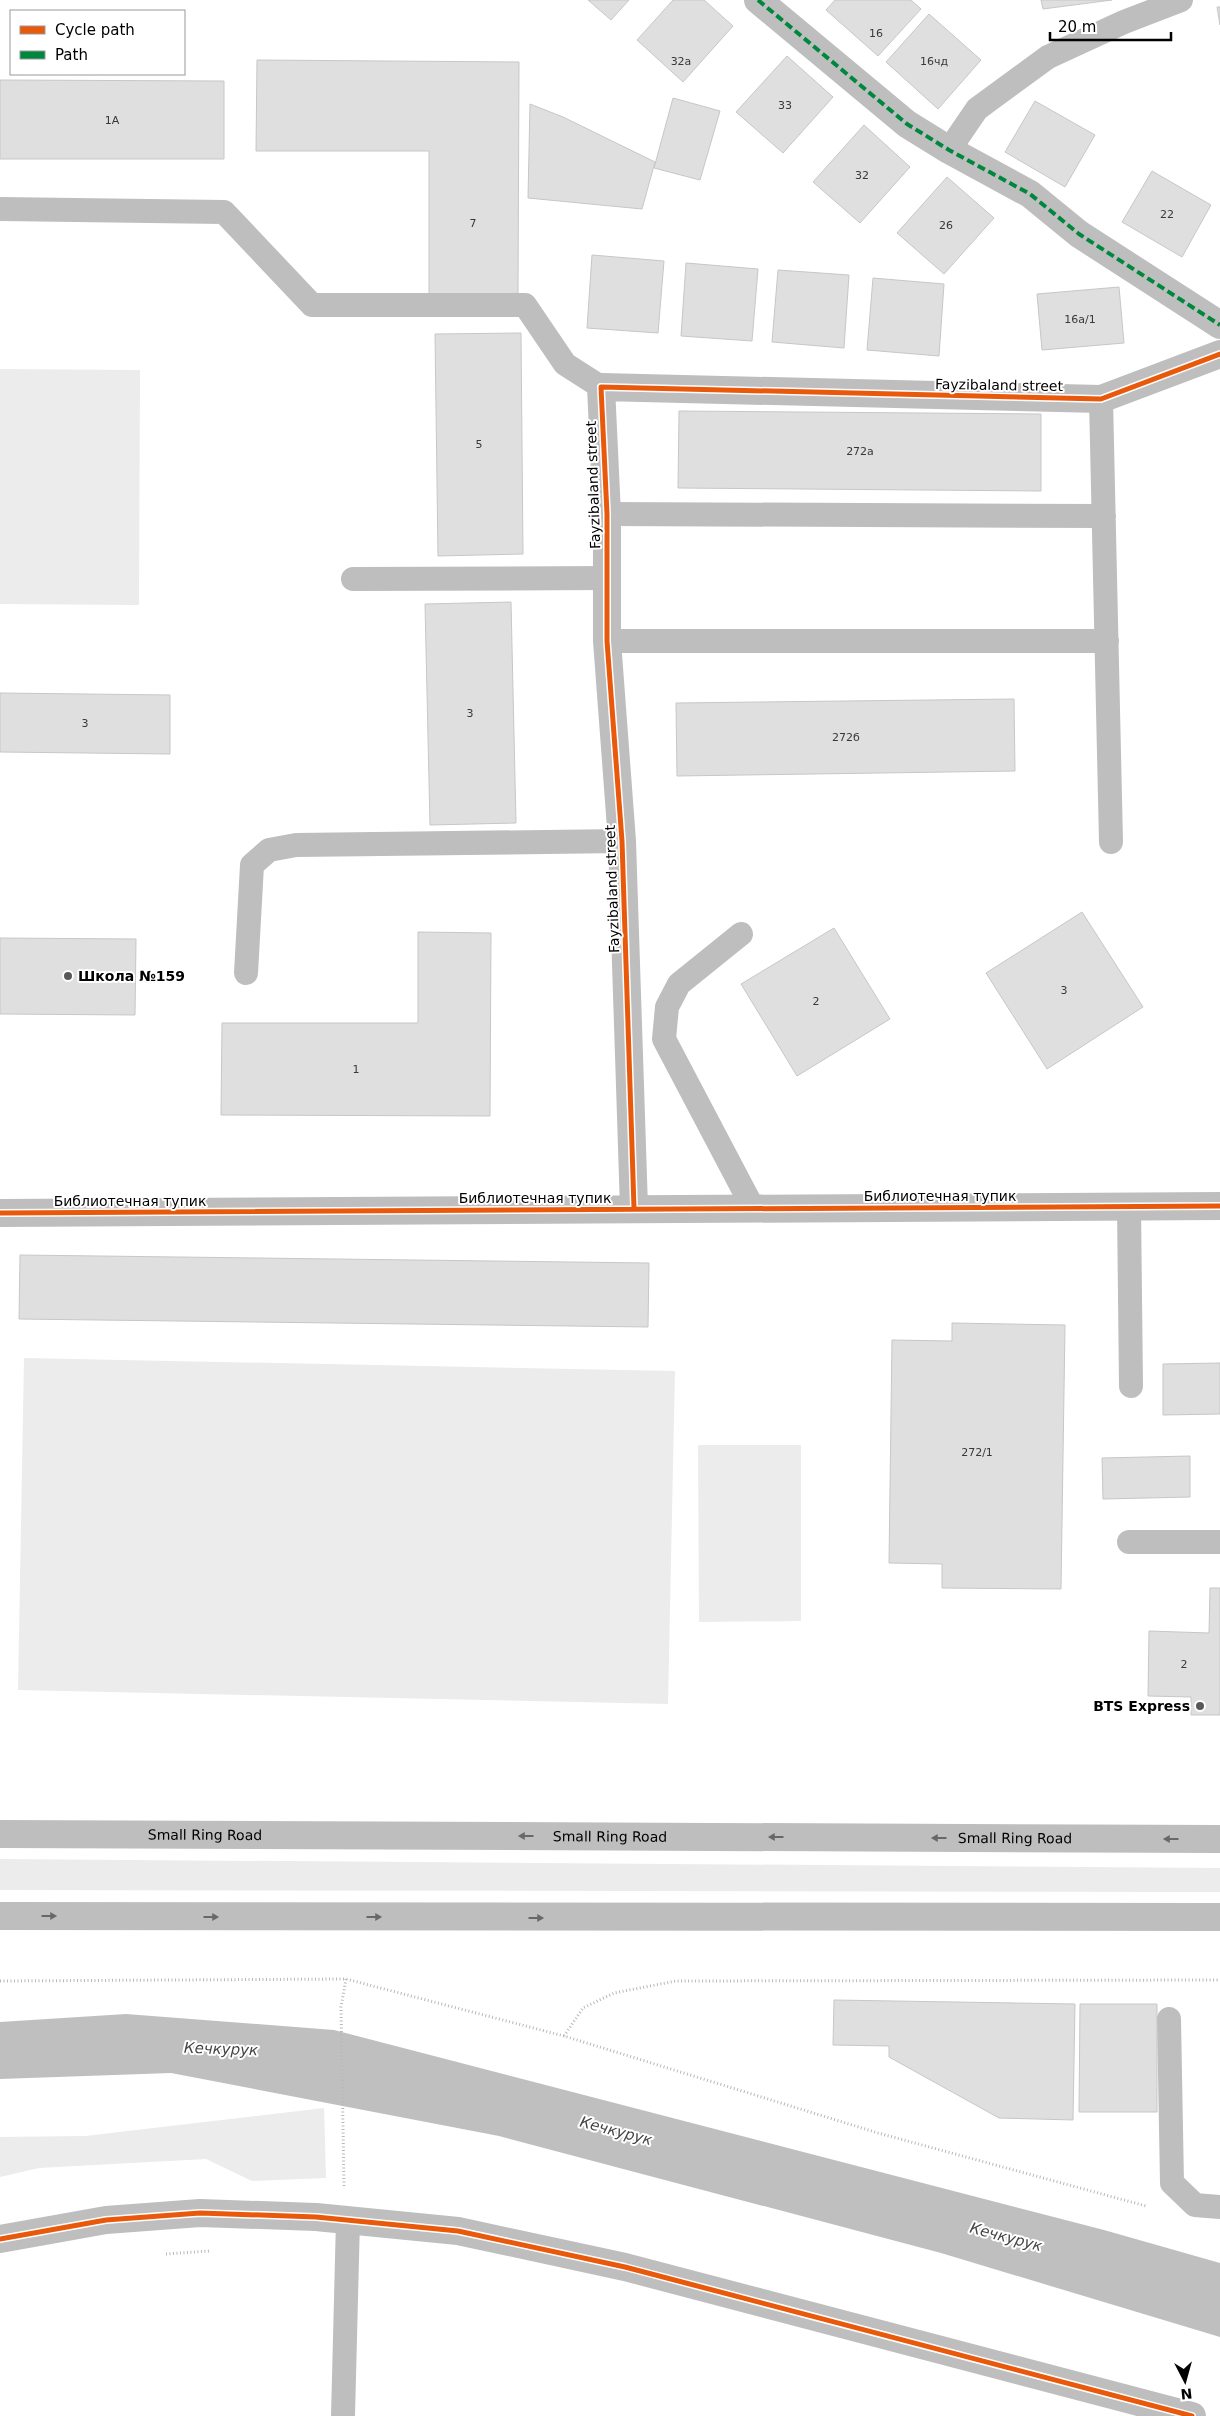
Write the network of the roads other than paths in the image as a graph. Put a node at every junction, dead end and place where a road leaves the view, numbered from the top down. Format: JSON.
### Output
{"nodes":[{"id":1,"x":758,"y":0,"type":"edge"},
{"id":2,"x":1181,"y":0,"type":"edge"},
{"id":3,"x":949,"y":150,"type":"junction"},
{"id":4,"x":0,"y":209,"type":"edge"},
{"id":5,"x":1220,"y":326,"type":"edge"},
{"id":6,"x":1220,"y":354,"type":"edge"},
{"id":7,"x":600,"y":387,"type":"junction"},
{"id":8,"x":1101,"y":399,"type":"junction"},
{"id":9,"x":607,"y":514,"type":"junction"},
{"id":10,"x":1104,"y":516,"type":"junction"},
{"id":11,"x":607,"y":578,"type":"junction"},
{"id":12,"x":353,"y":579,"type":"dead end"},
{"id":13,"x":607,"y":641,"type":"junction"},
{"id":14,"x":1106,"y":641,"type":"junction"},
{"id":15,"x":622,"y":842,"type":"junction"},
{"id":16,"x":1111,"y":842,"type":"dead end"},
{"id":17,"x":741,"y":934,"type":"dead end"},
{"id":18,"x":246,"y":974,"type":"dead end"},
{"id":19,"x":1129,"y":1206,"type":"junction"},
{"id":20,"x":1220,"y":1206,"type":"edge"},
{"id":21,"x":634,"y":1208,"type":"junction"},
{"id":22,"x":753,"y":1208,"type":"junction"},
{"id":23,"x":0,"y":1213,"type":"edge"},
{"id":24,"x":1131,"y":1386,"type":"dead end"},
{"id":25,"x":1129,"y":1542,"type":"dead end"},
{"id":26,"x":1220,"y":1542,"type":"edge"},
{"id":27,"x":0,"y":1834,"type":"edge"},
{"id":28,"x":1220,"y":1839,"type":"edge"},
{"id":29,"x":0,"y":1916,"type":"edge"},
{"id":30,"x":1220,"y":1917,"type":"edge"},
{"id":31,"x":1169,"y":2019,"type":"dead end"},
{"id":32,"x":346,"y":2207,"type":"junction"},
{"id":33,"x":1220,"y":2207,"type":"edge"},
{"id":34,"x":0,"y":2239,"type":"edge"},
{"id":35,"x":343,"y":2416,"type":"edge"},
{"id":36,"x":1192,"y":2416,"type":"edge"}],
"edges":[{"from":1,"to":3,"type":"main road"},
{"from":2,"to":3,"type":"lane"},
{"from":3,"to":5,"type":"main road"},
{"from":4,"to":7,"type":"lane"},
{"from":6,"to":8,"type":"main road","name":"Fayzibaland street"},
{"from":7,"to":8,"type":"main road","name":"Fayzibaland street"},
{"from":7,"to":9,"type":"main road","name":"Fayzibaland street"},
{"from":8,"to":10,"type":"lane"},
{"from":9,"to":10,"type":"lane"},
{"from":9,"to":11,"type":"main road","name":"Fayzibaland street"},
{"from":10,"to":14,"type":"lane"},
{"from":11,"to":12,"type":"lane"},
{"from":11,"to":13,"type":"main road","name":"Fayzibaland street"},
{"from":13,"to":14,"type":"lane"},
{"from":13,"to":15,"type":"main road","name":"Fayzibaland street"},
{"from":14,"to":16,"type":"lane"},
{"from":15,"to":18,"type":"lane"},
{"from":15,"to":21,"type":"main road","name":"Fayzibaland street"},
{"from":17,"to":22,"type":"lane"},
{"from":19,"to":20,"type":"main road","name":"Библиотечная тупик"},
{"from":19,"to":22,"type":"main road","name":"Библиотечная тупик"},
{"from":19,"to":24,"type":"lane"},
{"from":21,"to":22,"type":"main road","name":"Библиотечная тупик"},
{"from":21,"to":23,"type":"main road","name":"Библиотечная тупик"},
{"from":25,"to":26,"type":"lane"},
{"from":28,"to":27,"type":"main road","name":"Small Ring Road","one_way":true},
{"from":29,"to":30,"type":"main road","one_way":true},
{"from":31,"to":33,"type":"lane"},
{"from":32,"to":34,"type":"main road"},
{"from":32,"to":35,"type":"lane"},
{"from":32,"to":36,"type":"main road"}]}
